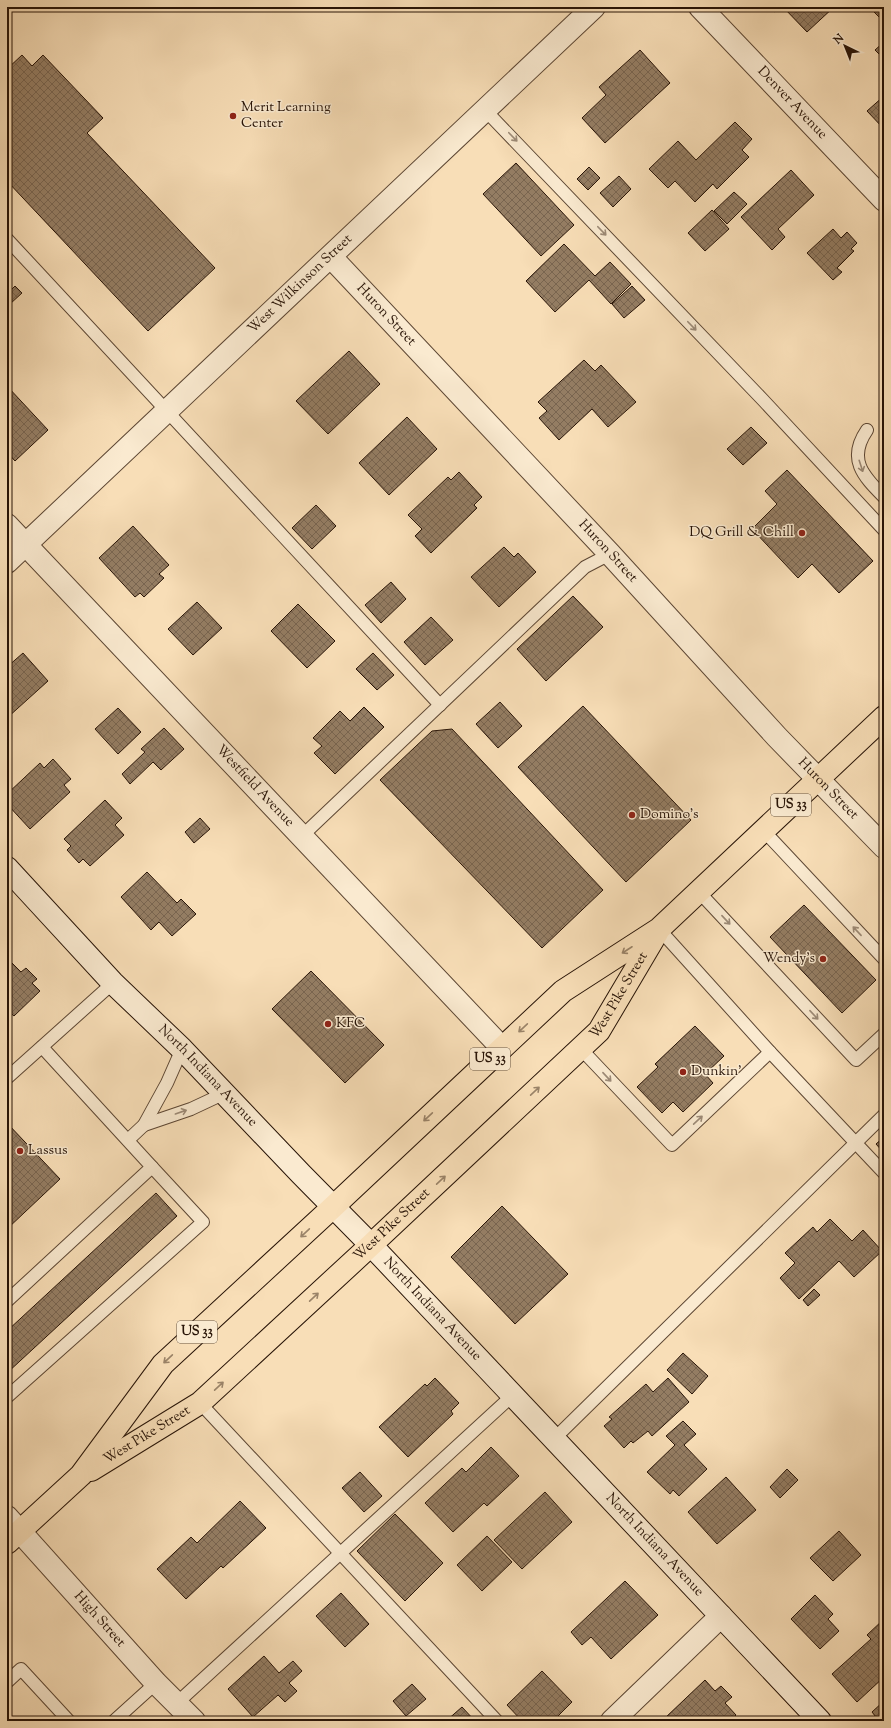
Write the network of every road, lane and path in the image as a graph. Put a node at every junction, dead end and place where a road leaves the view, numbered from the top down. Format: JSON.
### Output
{"nodes":[{"id":1,"x":594,"y":7,"type":"edge"},
{"id":2,"x":700,"y":7,"type":"edge"},
{"id":3,"x":485,"y":110,"type":"junction"},
{"id":4,"x":884,"y":200,"type":"edge"},
{"id":5,"x":7,"y":239,"type":"edge"},
{"id":6,"x":331,"y":257,"type":"junction"},
{"id":7,"x":167,"y":410,"type":"junction"},
{"id":8,"x":867,"y":430,"type":"dead end"},
{"id":9,"x":884,"y":497,"type":"edge"},
{"id":10,"x":7,"y":525,"type":"edge"},
{"id":11,"x":884,"y":530,"type":"edge"},
{"id":12,"x":25,"y":545,"type":"junction"},
{"id":13,"x":610,"y":554,"type":"junction"},
{"id":14,"x":7,"y":562,"type":"edge"},
{"id":15,"x":440,"y":705,"type":"junction"},
{"id":16,"x":884,"y":717,"type":"edge"},
{"id":17,"x":818,"y":780,"type":"junction"},
{"id":18,"x":764,"y":831,"type":"junction"},
{"id":19,"x":302,"y":836,"type":"junction"},
{"id":20,"x":884,"y":847,"type":"edge"},
{"id":21,"x":7,"y":868,"type":"edge"},
{"id":22,"x":699,"y":892,"type":"junction"},
{"id":23,"x":660,"y":929,"type":"junction"},
{"id":24,"x":884,"y":960,"type":"edge"},
{"id":25,"x":113,"y":983,"type":"junction"},
{"id":26,"x":884,"y":1034,"type":"edge"},
{"id":27,"x":42,"y":1047,"type":"junction"},
{"id":28,"x":502,"y":1048,"type":"junction"},
{"id":29,"x":581,"y":1048,"type":"junction"},
{"id":30,"x":182,"y":1049,"type":"junction"},
{"id":31,"x":770,"y":1052,"type":"junction"},
{"id":32,"x":7,"y":1078,"type":"edge"},
{"id":33,"x":223,"y":1094,"type":"junction"},
{"id":34,"x":884,"y":1115,"type":"edge"},
{"id":35,"x":144,"y":1125,"type":"junction"},
{"id":36,"x":128,"y":1140,"type":"junction"},
{"id":37,"x":856,"y":1143,"type":"junction"},
{"id":38,"x":152,"y":1167,"type":"junction"},
{"id":39,"x":884,"y":1173,"type":"edge"},
{"id":40,"x":334,"y":1207,"type":"junction"},
{"id":41,"x":371,"y":1245,"type":"junction"},
{"id":42,"x":7,"y":1300,"type":"edge"},
{"id":43,"x":513,"y":1395,"type":"junction"},
{"id":44,"x":7,"y":1397,"type":"edge"},
{"id":45,"x":200,"y":1403,"type":"junction"},
{"id":46,"x":554,"y":1439,"type":"junction"},
{"id":47,"x":81,"y":1475,"type":"junction"},
{"id":48,"x":11,"y":1531,"type":"edge"},
{"id":49,"x":339,"y":1553,"type":"junction"},
{"id":50,"x":720,"y":1616,"type":"junction"},
{"id":51,"x":7,"y":1682,"type":"edge"},
{"id":52,"x":156,"y":1682,"type":"junction"},
{"id":53,"x":177,"y":1703,"type":"junction"},
{"id":54,"x":69,"y":1721,"type":"edge"},
{"id":55,"x":114,"y":1721,"type":"edge"},
{"id":56,"x":194,"y":1721,"type":"edge"},
{"id":57,"x":497,"y":1721,"type":"edge"},
{"id":58,"x":612,"y":1721,"type":"edge"},
{"id":59,"x":820,"y":1721,"type":"edge"}],
"edges":[{"from":1,"to":3,"type":"street","name":"West Wilkinson Street"},
{"from":2,"to":4,"type":"street","name":"Denver Avenue"},
{"from":3,"to":6,"type":"street","name":"West Wilkinson Street"},
{"from":3,"to":11,"type":"lane","one_way":true},
{"from":5,"to":7,"type":"lane"},
{"from":6,"to":7,"type":"street","name":"West Wilkinson Street"},
{"from":6,"to":13,"type":"street","name":"Huron Street"},
{"from":7,"to":12,"type":"street","name":"West Wilkinson Street"},
{"from":7,"to":15,"type":"lane"},
{"from":8,"to":9,"type":"lane","one_way":true},
{"from":10,"to":12,"type":"street","name":"Westfield Avenue"},
{"from":12,"to":14,"type":"street","name":"West Wilkinson Street"},
{"from":12,"to":19,"type":"street","name":"Westfield Avenue"},
{"from":13,"to":15,"type":"lane"},
{"from":13,"to":17,"type":"street","name":"Huron Street"},
{"from":15,"to":19,"type":"lane"},
{"from":16,"to":17,"type":"highway","name":"West Pike Street","number":"US 33"},
{"from":17,"to":18,"type":"highway","name":"West Pike Street","number":"US 33"},
{"from":17,"to":20,"type":"street","name":"Huron Street"},
{"from":18,"to":22,"type":"highway","name":"West Pike Street","number":"US 33"},
{"from":24,"to":18,"type":"lane","one_way":true},
{"from":19,"to":28,"type":"street","name":"Westfield Avenue"},
{"from":21,"to":25,"type":"street","name":"North Indiana Avenue"},
{"from":22,"to":23,"type":"highway","name":"West Pike Street","number":"US 33"},
{"from":22,"to":26,"type":"lane","one_way":true},
{"from":23,"to":28,"type":"highway","name":"West Pike Street","number":"US 33","one_way":true},
{"from":23,"to":29,"type":"highway","name":"West Pike Street"},
{"from":23,"to":31,"type":"lane"},
{"from":25,"to":27,"type":"lane"},
{"from":25,"to":30,"type":"street","name":"North Indiana Avenue"},
{"from":27,"to":32,"type":"lane"},
{"from":27,"to":36,"type":"lane"},
{"from":28,"to":40,"type":"highway","name":"West Pike Street","number":"US 33","one_way":true},
{"from":29,"to":31,"type":"lane","one_way":true},
{"from":41,"to":29,"type":"highway","name":"West Pike Street","one_way":true},
{"from":30,"to":33,"type":"street","name":"North Indiana Avenue"},
{"from":30,"to":35,"type":"lane"},
{"from":31,"to":37,"type":"lane"},
{"from":35,"to":33,"type":"lane","one_way":true},
{"from":33,"to":40,"type":"street","name":"North Indiana Avenue"},
{"from":34,"to":37,"type":"lane"},
{"from":35,"to":36,"type":"lane"},
{"from":36,"to":38,"type":"lane"},
{"from":37,"to":39,"type":"lane"},
{"from":37,"to":46,"type":"lane"},
{"from":38,"to":42,"type":"lane"},
{"from":38,"to":44,"type":"lane"},
{"from":40,"to":41,"type":"street","name":"North Indiana Avenue"},
{"from":40,"to":47,"type":"highway","name":"West Pike Street","number":"US 33","one_way":true},
{"from":41,"to":43,"type":"street","name":"North Indiana Avenue"},
{"from":45,"to":41,"type":"highway","name":"West Pike Street","one_way":true},
{"from":43,"to":46,"type":"street","name":"North Indiana Avenue"},
{"from":43,"to":49,"type":"lane"},
{"from":45,"to":47,"type":"highway","name":"West Pike Street"},
{"from":45,"to":49,"type":"lane"},
{"from":46,"to":50,"type":"street","name":"North Indiana Avenue"},
{"from":47,"to":48,"type":"highway","name":"West Pike Street","number":"US 33"},
{"from":48,"to":52,"type":"street","name":"High Street"},
{"from":49,"to":53,"type":"lane"},
{"from":49,"to":57,"type":"lane"},
{"from":50,"to":58,"type":"street"},
{"from":50,"to":59,"type":"street","name":"North Indiana Avenue"},
{"from":51,"to":54,"type":"lane"},
{"from":52,"to":53,"type":"street","name":"High Street"},
{"from":52,"to":55,"type":"lane"},
{"from":53,"to":56,"type":"street","name":"High Street"}]}
